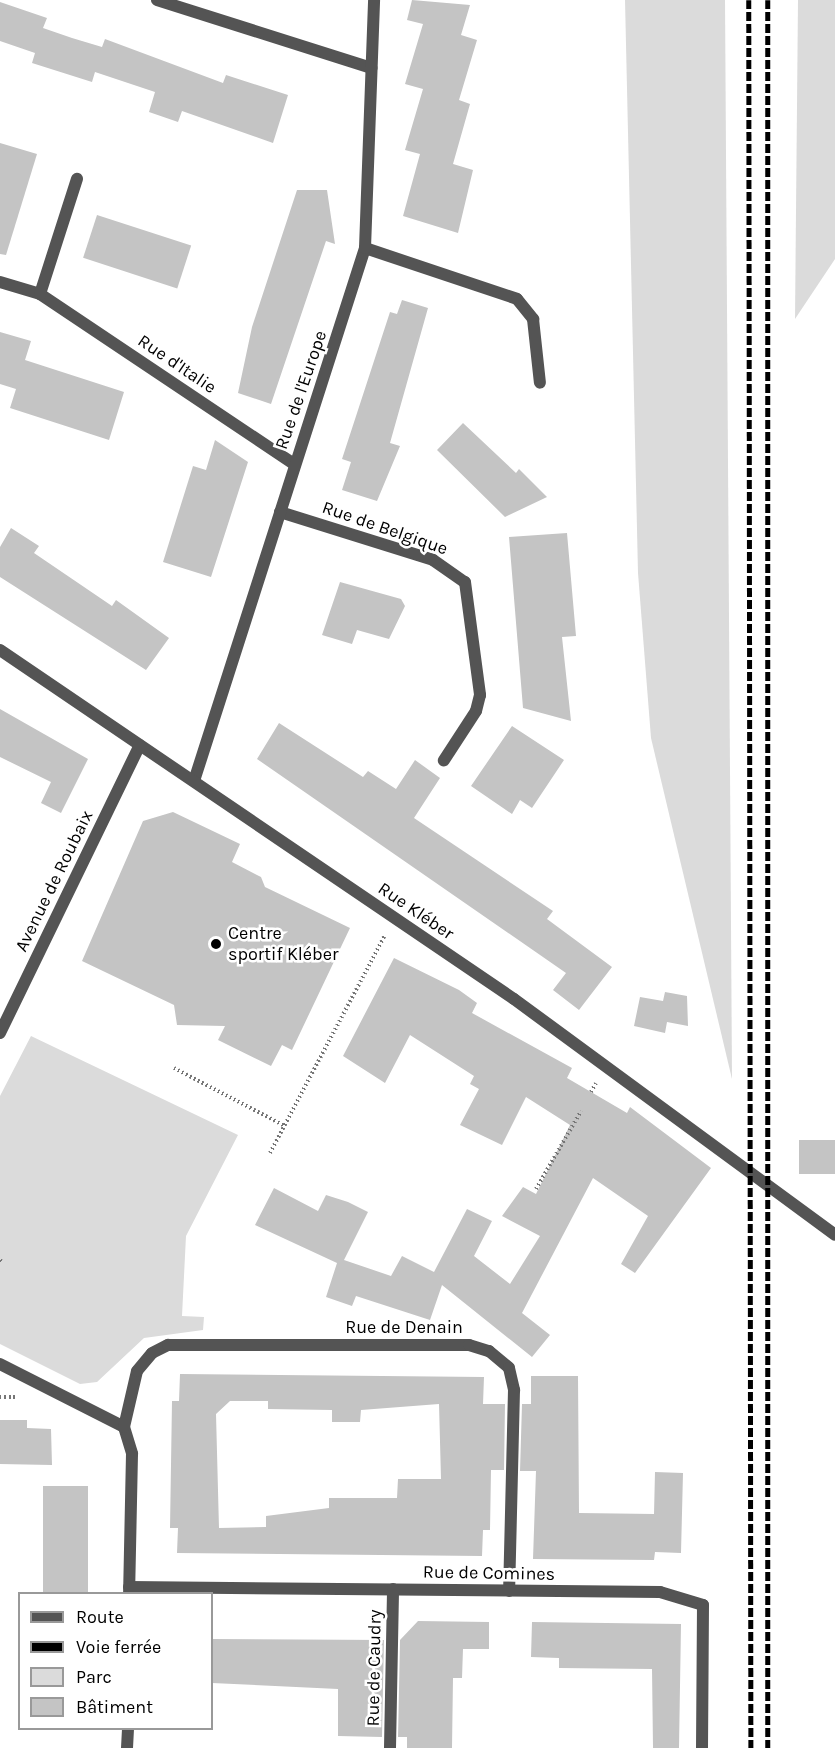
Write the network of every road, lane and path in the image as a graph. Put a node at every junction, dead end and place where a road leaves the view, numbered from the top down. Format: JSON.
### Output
{"nodes":[{"id":1,"x":157,"y":0,"type":"edge"},
{"id":2,"x":374,"y":0,"type":"edge"},
{"id":3,"x":371,"y":68,"type":"junction"},
{"id":4,"x":77,"y":179,"type":"dead end"},
{"id":5,"x":365,"y":248,"type":"junction"},
{"id":6,"x":0,"y":282,"type":"edge"},
{"id":7,"x":40,"y":294,"type":"junction"},
{"id":8,"x":540,"y":382,"type":"dead end"},
{"id":9,"x":294,"y":464,"type":"junction"},
{"id":10,"x":280,"y":512,"type":"junction"},
{"id":11,"x":0,"y":650,"type":"edge"},
{"id":12,"x":140,"y":745,"type":"junction"},
{"id":13,"x":444,"y":759,"type":"dead end"},
{"id":14,"x":194,"y":781,"type":"junction"},
{"id":15,"x":394,"y":918,"type":"junction"},
{"id":16,"x":0,"y":1033,"type":"edge"},
{"id":17,"x":174,"y":1068,"type":"dead end"},
{"id":18,"x":581,"y":1111,"type":"dead end"},
{"id":19,"x":285,"y":1125,"type":"junction"},
{"id":20,"x":270,"y":1153,"type":"dead end"},
{"id":21,"x":536,"y":1189,"type":"dead end"},
{"id":22,"x":835,"y":1235,"type":"edge"},
{"id":23,"x":0,"y":1364,"type":"edge"},
{"id":24,"x":124,"y":1427,"type":"junction"},
{"id":25,"x":393,"y":1589,"type":"junction"},
{"id":26,"x":129,"y":1590,"type":"edge"},
{"id":27,"x":509,"y":1591,"type":"junction"},
{"id":28,"x":128,"y":1730,"type":"edge"},
{"id":29,"x":128,"y":1748,"type":"edge"},
{"id":30,"x":390,"y":1748,"type":"edge"},
{"id":31,"x":702,"y":1748,"type":"edge"}],
"edges":[{"from":1,"to":3,"type":"street"},
{"from":2,"to":3,"type":"street","name":"Rue de l'Europe"},
{"from":3,"to":5,"type":"street","name":"Rue de l'Europe"},
{"from":4,"to":7,"type":"street"},
{"from":5,"to":8,"type":"street"},
{"from":5,"to":9,"type":"street","name":"Rue de l'Europe"},
{"from":6,"to":7,"type":"street","name":"Rue d'Italie"},
{"from":7,"to":9,"type":"street","name":"Rue d'Italie"},
{"from":9,"to":10,"type":"street","name":"Rue de l'Europe"},
{"from":10,"to":13,"type":"street","name":"Rue de Belgique"},
{"from":10,"to":14,"type":"street","name":"Rue de l'Europe"},
{"from":11,"to":12,"type":"street","name":"Rue Kléber"},
{"from":12,"to":14,"type":"street","name":"Rue Kléber"},
{"from":12,"to":16,"type":"street","name":"Avenue de Roubaix"},
{"from":14,"to":15,"type":"street","name":"Rue Kléber"},
{"from":15,"to":19,"type":"path"},
{"from":15,"to":22,"type":"street","name":"Rue Kléber"},
{"from":17,"to":19,"type":"path"},
{"from":18,"to":21,"type":"path"},
{"from":19,"to":20,"type":"path"},
{"from":23,"to":24,"type":"street"},
{"from":24,"to":26,"type":"street"},
{"from":24,"to":27,"type":"street","name":"Rue de Denain"},
{"from":25,"to":26,"type":"street","name":"Rue de Comines"},
{"from":25,"to":27,"type":"street","name":"Rue de Comines"},
{"from":25,"to":30,"type":"street","name":"Rue de Caudry"},
{"from":27,"to":31,"type":"street","name":"Rue de Comines"},
{"from":28,"to":29,"type":"street"}]}
